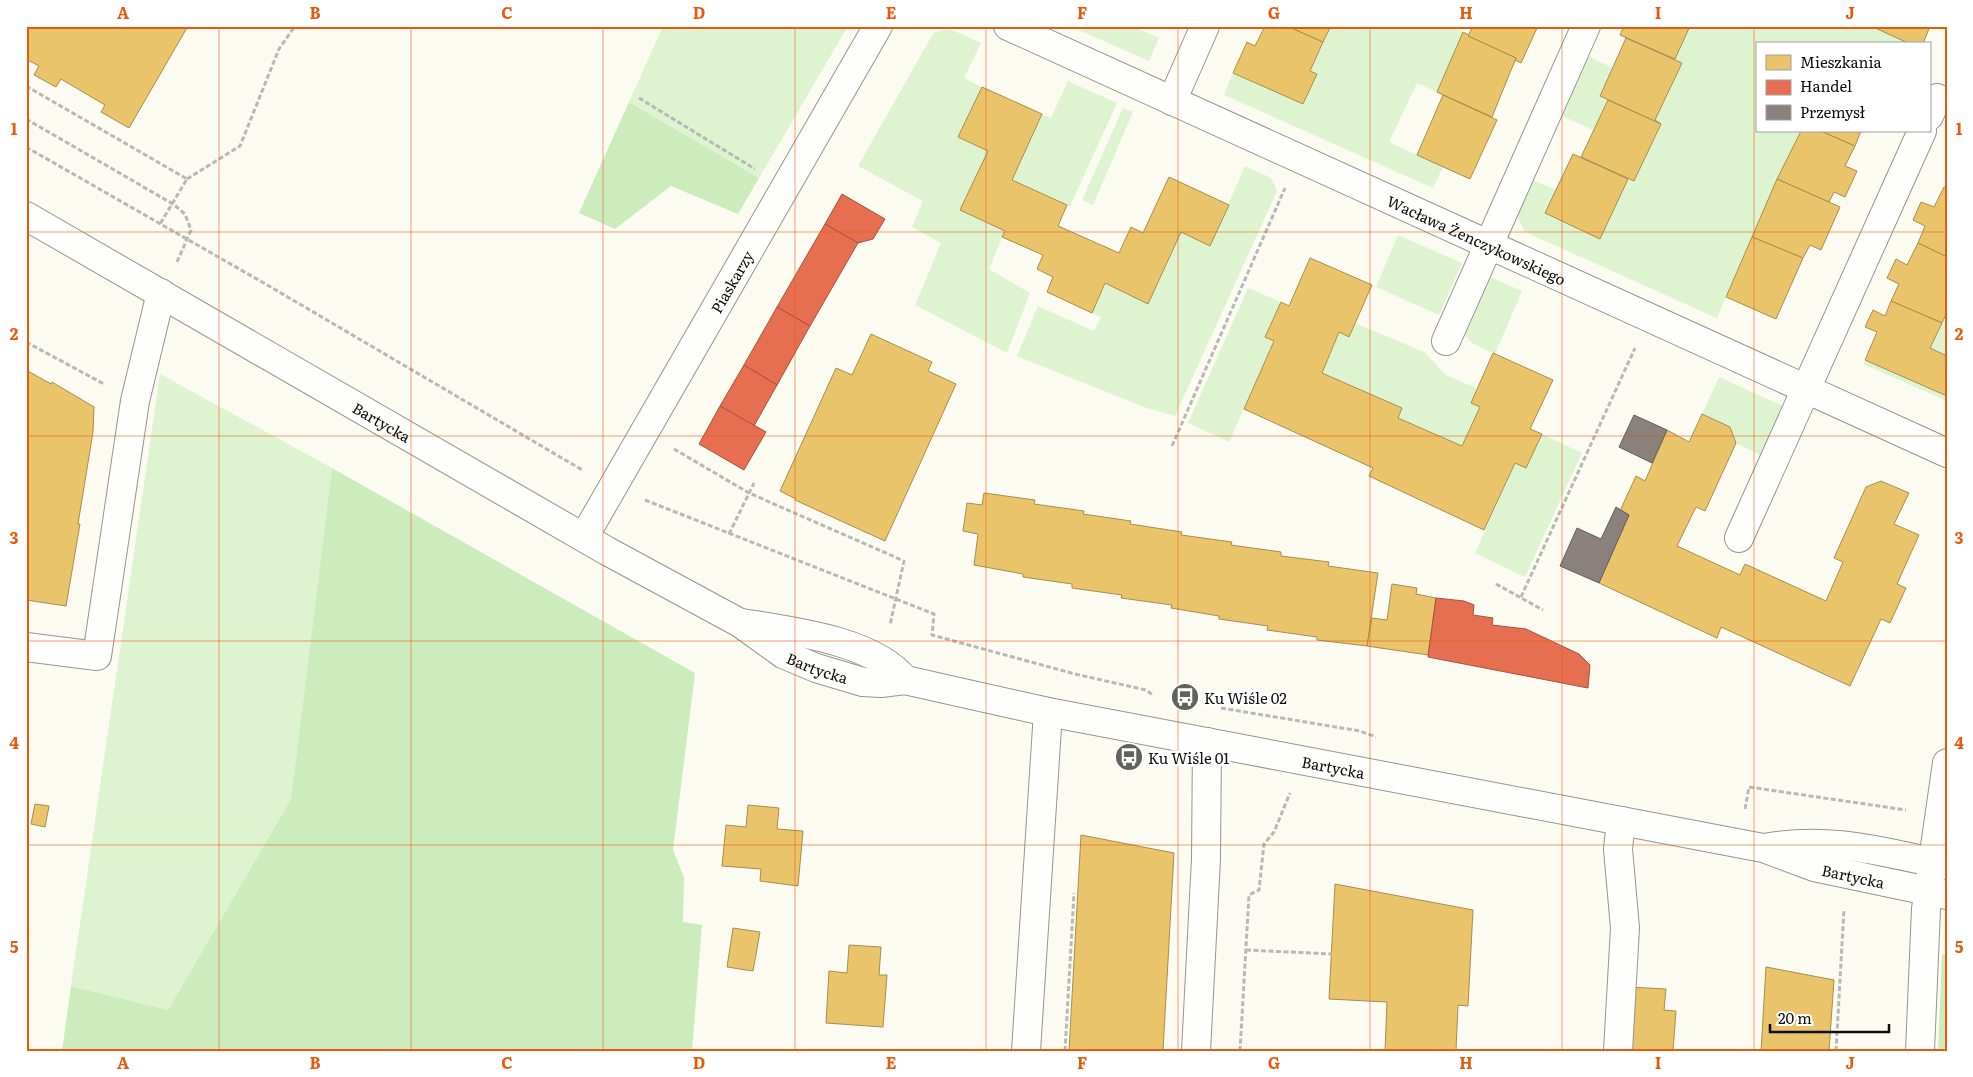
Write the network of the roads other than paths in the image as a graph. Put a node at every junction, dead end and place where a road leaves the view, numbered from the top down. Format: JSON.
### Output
{"nodes":[{"id":1,"x":878,"y":26,"type":"edge"},
{"id":2,"x":1008,"y":26,"type":"edge"},
{"id":3,"x":1205,"y":26,"type":"edge"},
{"id":4,"x":1586,"y":26,"type":"edge"},
{"id":5,"x":1172,"y":101,"type":"junction"},
{"id":6,"x":1922,"y":132,"type":"edge"},
{"id":7,"x":26,"y":216,"type":"edge"},
{"id":8,"x":1488,"y":245,"type":"junction"},
{"id":9,"x":161,"y":293,"type":"junction"},
{"id":10,"x":1446,"y":341,"type":"dead end"},
{"id":11,"x":1806,"y":388,"type":"junction"},
{"id":12,"x":1947,"y":453,"type":"edge"},
{"id":13,"x":584,"y":537,"type":"junction"},
{"id":14,"x":1739,"y":538,"type":"dead end"},
{"id":15,"x":26,"y":647,"type":"edge"},
{"id":16,"x":1048,"y":712,"type":"junction"},
{"id":17,"x":1207,"y":742,"type":"junction"},
{"id":18,"x":1947,"y":763,"type":"edge"},
{"id":19,"x":1621,"y":821,"type":"junction"},
{"id":20,"x":1763,"y":848,"type":"junction"},
{"id":21,"x":1940,"y":863,"type":"edge"},
{"id":22,"x":1938,"y":893,"type":"edge"},
{"id":23,"x":1026,"y":1051,"type":"edge"},
{"id":24,"x":1196,"y":1051,"type":"edge"},
{"id":25,"x":1618,"y":1051,"type":"edge"},
{"id":26,"x":1920,"y":1051,"type":"edge"}],
"edges":[{"from":1,"to":13,"type":"street","name":"Piaskarzy"},
{"from":2,"to":5,"type":"street","name":"Wacława Żenczykowskiego"},
{"from":3,"to":5,"type":"street"},
{"from":4,"to":8,"type":"street"},
{"from":5,"to":8,"type":"street","name":"Wacława Żenczykowskiego"},
{"from":6,"to":11,"type":"street"},
{"from":7,"to":9,"type":"street","name":"Bartycka"},
{"from":8,"to":10,"type":"street"},
{"from":8,"to":11,"type":"street","name":"Wacława Żenczykowskiego"},
{"from":9,"to":13,"type":"street","name":"Bartycka"},
{"from":9,"to":15,"type":"street"},
{"from":11,"to":12,"type":"street","name":"Wacława Żenczykowskiego"},
{"from":11,"to":14,"type":"street"},
{"from":13,"to":16,"type":"street","name":"Bartycka"},
{"from":16,"to":17,"type":"street","name":"Bartycka"},
{"from":16,"to":23,"type":"street"},
{"from":17,"to":19,"type":"street","name":"Bartycka"},
{"from":17,"to":24,"type":"street"},
{"from":18,"to":21,"type":"street"},
{"from":19,"to":20,"type":"street","name":"Bartycka"},
{"from":19,"to":25,"type":"street"},
{"from":20,"to":21,"type":"street","name":"Bartycka"},
{"from":20,"to":22,"type":"street","name":"Bartycka"},
{"from":21,"to":22,"type":"street"},
{"from":22,"to":26,"type":"street"}]}
